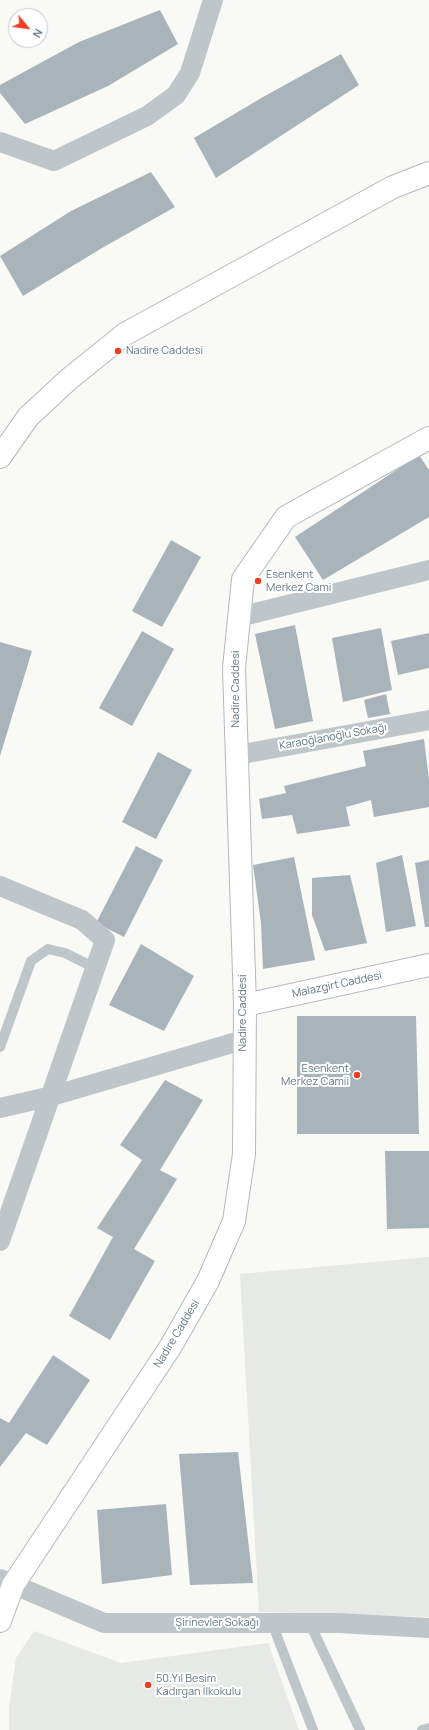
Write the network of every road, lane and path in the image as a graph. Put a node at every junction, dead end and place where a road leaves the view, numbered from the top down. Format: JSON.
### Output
{"nodes":[{"id":1,"x":213,"y":0,"type":"edge"},
{"id":2,"x":0,"y":142,"type":"edge"},
{"id":3,"x":429,"y":172,"type":"edge"},
{"id":4,"x":429,"y":438,"type":"edge"},
{"id":5,"x":0,"y":457,"type":"edge"},
{"id":6,"x":429,"y":570,"type":"edge"},
{"id":7,"x":239,"y":617,"type":"junction"},
{"id":8,"x":429,"y":720,"type":"edge"},
{"id":9,"x":238,"y":755,"type":"junction"},
{"id":10,"x":0,"y":886,"type":"edge"},
{"id":11,"x":429,"y":965,"type":"edge"},
{"id":12,"x":96,"y":968,"type":"junction"},
{"id":13,"x":245,"y":1006,"type":"junction"},
{"id":14,"x":243,"y":1040,"type":"junction"},
{"id":15,"x":0,"y":1047,"type":"edge"},
{"id":16,"x":52,"y":1096,"type":"junction"},
{"id":17,"x":0,"y":1108,"type":"edge"},
{"id":18,"x":0,"y":1240,"type":"edge"},
{"id":19,"x":7,"y":1582,"type":"edge"},
{"id":20,"x":0,"y":1621,"type":"edge"},
{"id":21,"x":272,"y":1623,"type":"junction"},
{"id":22,"x":310,"y":1624,"type":"junction"},
{"id":23,"x":429,"y":1628,"type":"edge"},
{"id":24,"x":429,"y":1728,"type":"edge"},
{"id":25,"x":313,"y":1730,"type":"edge"},
{"id":26,"x":360,"y":1730,"type":"edge"},
{"id":27,"x":422,"y":1730,"type":"edge"}],
"edges":[{"from":1,"to":2,"type":"street"},
{"from":3,"to":5,"type":"street"},
{"from":4,"to":7,"type":"street","name":"Nadire Caddesi"},
{"from":6,"to":7,"type":"street"},
{"from":7,"to":9,"type":"street","name":"Nadire Caddesi"},
{"from":8,"to":9,"type":"street","name":"Karaoğlanoğlu Sokağı"},
{"from":9,"to":13,"type":"street","name":"Nadire Caddesi"},
{"from":10,"to":12,"type":"street"},
{"from":11,"to":13,"type":"street","name":"Malazgirt Caddesi"},
{"from":12,"to":15,"type":"lane"},
{"from":12,"to":16,"type":"street"},
{"from":13,"to":14,"type":"street","name":"Nadire Caddesi"},
{"from":14,"to":16,"type":"street"},
{"from":14,"to":19,"type":"street","name":"Nadire Caddesi"},
{"from":16,"to":17,"type":"street"},
{"from":16,"to":18,"type":"street"},
{"from":19,"to":20,"type":"street","name":"Nadire Caddesi"},
{"from":19,"to":21,"type":"street","name":"Şirinevler Sokağı"},
{"from":21,"to":22,"type":"street","name":"Şirinevler Sokağı"},
{"from":21,"to":25,"type":"lane"},
{"from":22,"to":23,"type":"street","name":"Şirinevler Sokağı"},
{"from":22,"to":26,"type":"lane"},
{"from":24,"to":27,"type":"lane"}]}
